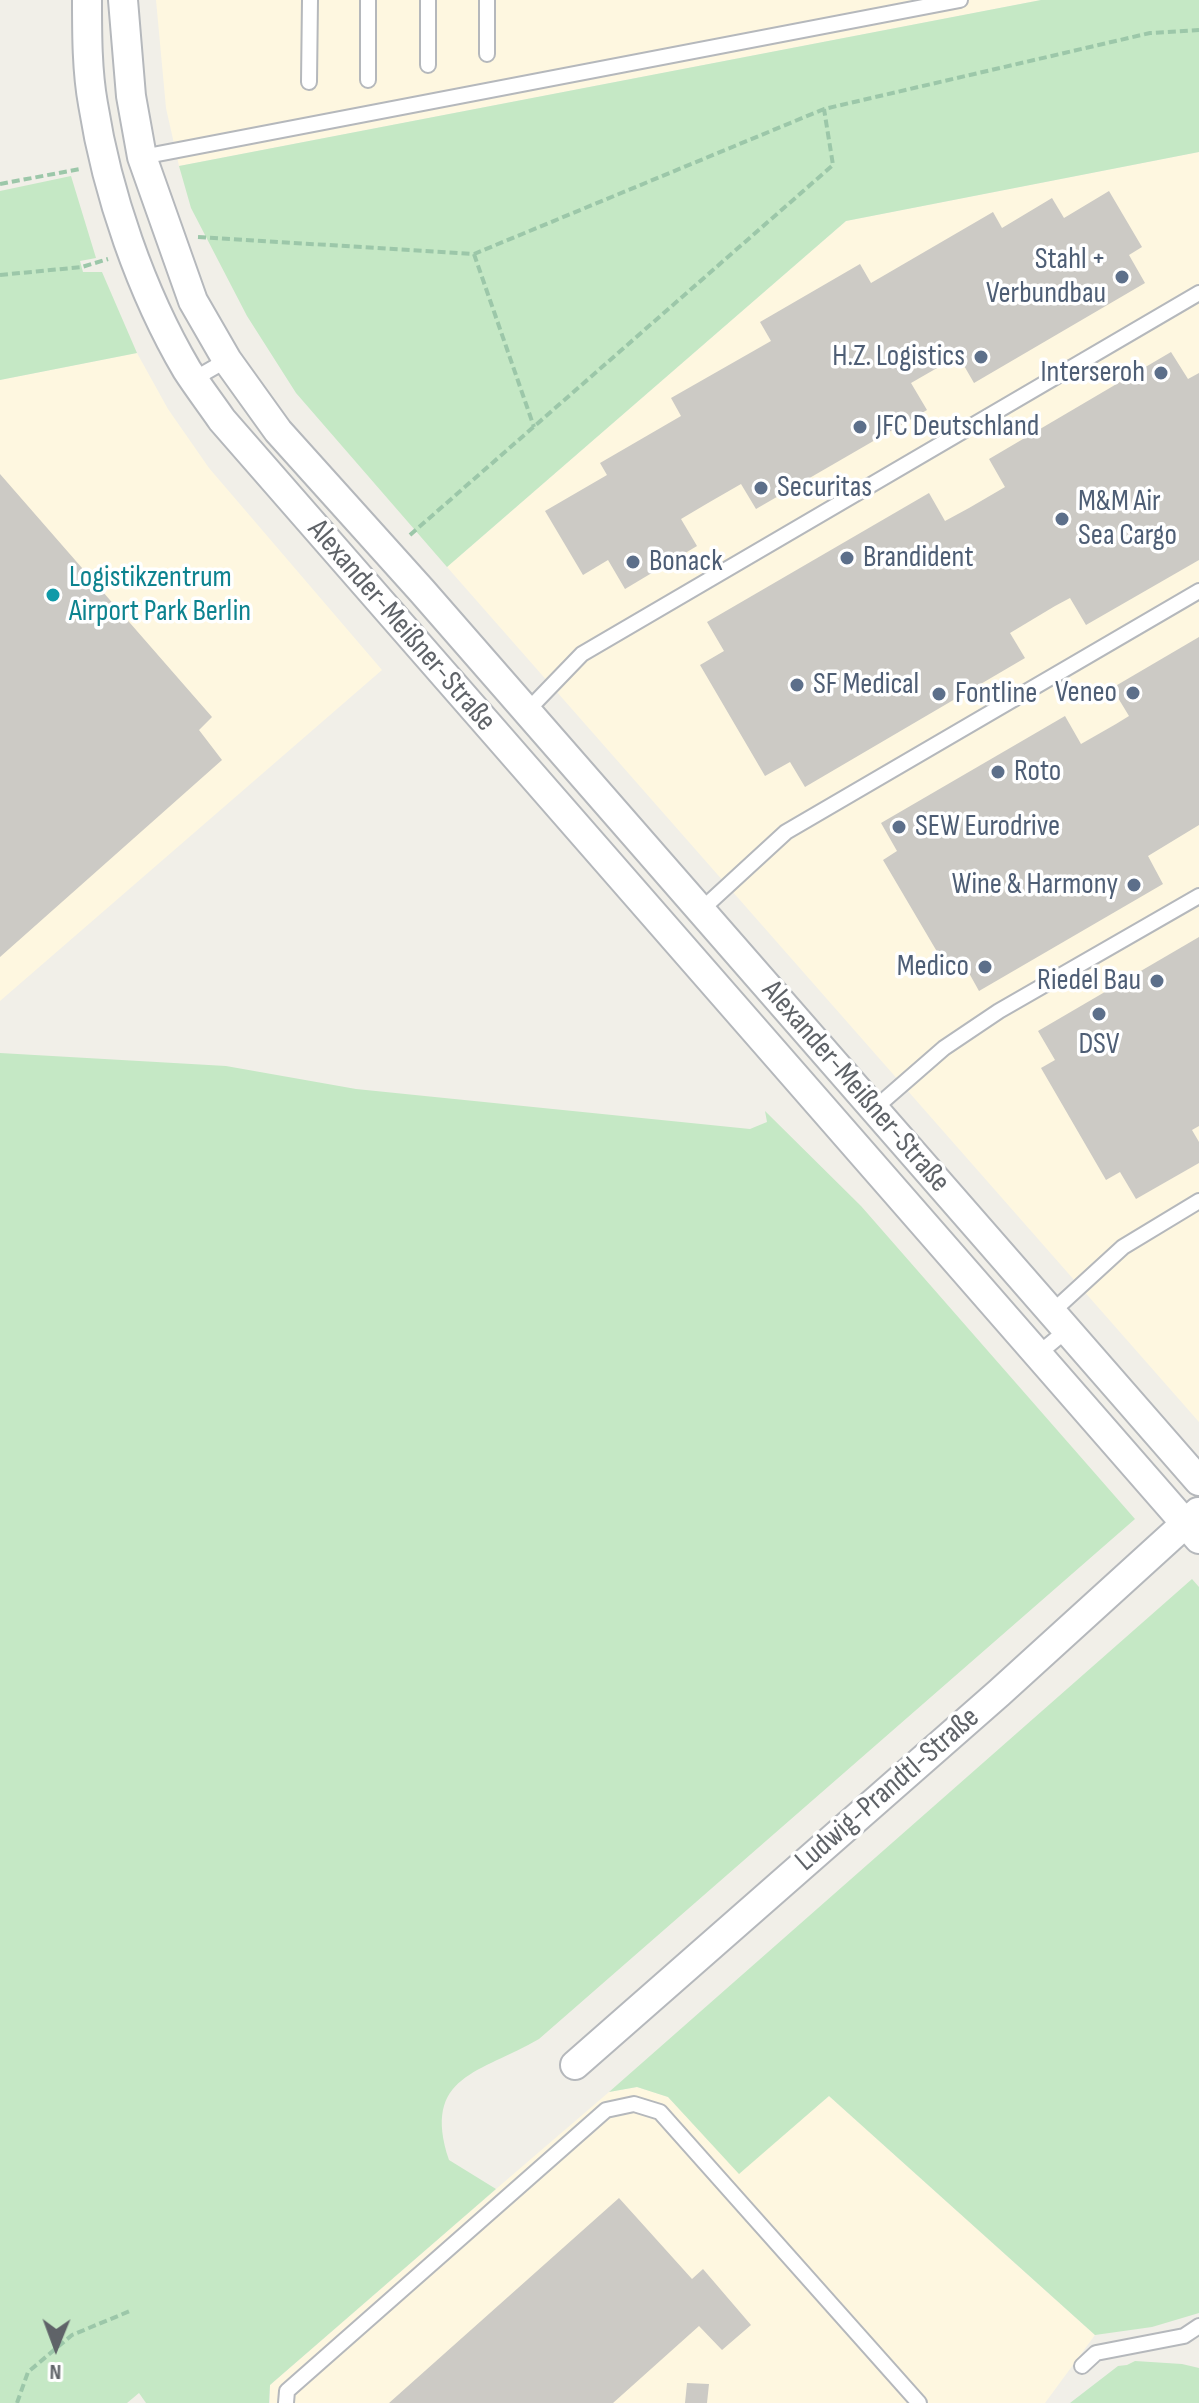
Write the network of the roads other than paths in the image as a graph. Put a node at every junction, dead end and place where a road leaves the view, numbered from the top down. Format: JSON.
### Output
{"nodes":[{"id":1,"x":87,"y":0,"type":"edge"},
{"id":2,"x":123,"y":0,"type":"edge"},
{"id":3,"x":310,"y":0,"type":"edge"},
{"id":4,"x":368,"y":0,"type":"edge"},
{"id":5,"x":428,"y":0,"type":"edge"},
{"id":6,"x":487,"y":0,"type":"edge"},
{"id":7,"x":960,"y":0,"type":"edge"},
{"id":8,"x":487,"y":54,"type":"dead end"},
{"id":9,"x":428,"y":65,"type":"dead end"},
{"id":10,"x":368,"y":80,"type":"dead end"},
{"id":11,"x":309,"y":82,"type":"dead end"},
{"id":12,"x":142,"y":157,"type":"junction"},
{"id":13,"x":1199,"y":293,"type":"edge"},
{"id":14,"x":227,"y":360,"type":"junction"},
{"id":15,"x":194,"y":379,"type":"junction"},
{"id":16,"x":1199,"y":591,"type":"edge"},
{"id":17,"x":527,"y":711,"type":"junction"},
{"id":18,"x":629,"y":857,"type":"junction"},
{"id":19,"x":1199,"y":896,"type":"edge"},
{"id":20,"x":700,"y":911,"type":"junction"},
{"id":21,"x":874,"y":1109,"type":"junction"},
{"id":22,"x":1199,"y":1201,"type":"edge"},
{"id":23,"x":1060,"y":1321,"type":"junction"},
{"id":24,"x":1038,"y":1354,"type":"junction"},
{"id":25,"x":1199,"y":1481,"type":"edge"},
{"id":26,"x":1194,"y":1525,"type":"edge"},
{"id":27,"x":575,"y":2065,"type":"dead end"},
{"id":28,"x":1199,"y":2326,"type":"edge"},
{"id":29,"x":1082,"y":2366,"type":"dead end"},
{"id":30,"x":286,"y":2403,"type":"edge"},
{"id":31,"x":919,"y":2403,"type":"edge"}],
"edges":[{"from":1,"to":15,"type":"street","name":"Alexander-Meißner-Straße"},
{"from":2,"to":12,"type":"street","name":"Alexander-Meißner-Straße"},
{"from":3,"to":11,"type":"lane"},
{"from":4,"to":10,"type":"lane"},
{"from":5,"to":9,"type":"lane"},
{"from":6,"to":8,"type":"lane"},
{"from":7,"to":12,"type":"lane"},
{"from":12,"to":14,"type":"street","name":"Alexander-Meißner-Straße"},
{"from":13,"to":17,"type":"lane"},
{"from":14,"to":15,"type":"lane"},
{"from":14,"to":17,"type":"street","name":"Alexander-Meißner-Straße"},
{"from":15,"to":18,"type":"street","name":"Alexander-Meißner-Straße"},
{"from":16,"to":20,"type":"lane"},
{"from":17,"to":18,"type":"street","name":"Alexander-Meißner-Straße"},
{"from":18,"to":20,"type":"street","name":"Alexander-Meißner-Straße"},
{"from":18,"to":24,"type":"street","name":"Alexander-Meißner-Straße"},
{"from":19,"to":21,"type":"lane"},
{"from":20,"to":21,"type":"street","name":"Alexander-Meißner-Straße"},
{"from":21,"to":23,"type":"street","name":"Alexander-Meißner-Straße"},
{"from":22,"to":23,"type":"lane"},
{"from":23,"to":24,"type":"lane"},
{"from":23,"to":25,"type":"street","name":"Alexander-Meißner-Straße"},
{"from":24,"to":26,"type":"street","name":"Alexander-Meißner-Straße"},
{"from":26,"to":27,"type":"street","name":"Ludwig-Prandtl-Straße"},
{"from":28,"to":29,"type":"lane"},
{"from":30,"to":31,"type":"lane"}]}
